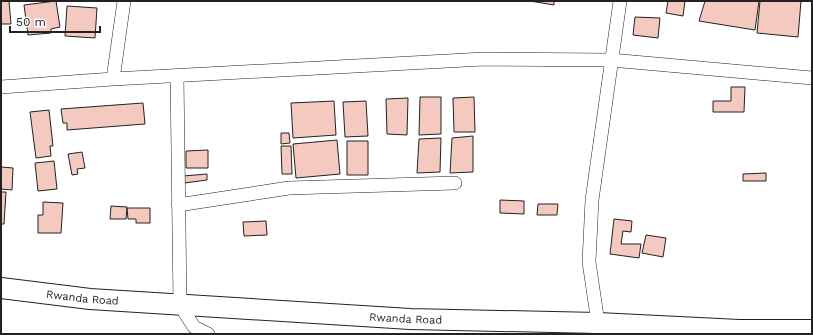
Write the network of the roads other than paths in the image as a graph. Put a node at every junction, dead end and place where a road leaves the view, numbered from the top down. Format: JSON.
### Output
{"nodes":[{"id":1,"x":124,"y":1,"type":"edge"},
{"id":2,"x":620,"y":1,"type":"edge"},
{"id":3,"x":611,"y":60,"type":"junction"},
{"id":4,"x":177,"y":76,"type":"junction"},
{"id":5,"x":812,"y":78,"type":"edge"},
{"id":6,"x":113,"y":79,"type":"junction"},
{"id":7,"x":1,"y":87,"type":"edge"},
{"id":8,"x":455,"y":183,"type":"dead end"},
{"id":9,"x":178,"y":205,"type":"junction"},
{"id":10,"x":1,"y":288,"type":"edge"},
{"id":11,"x":180,"y":305,"type":"junction"},
{"id":12,"x":598,"y":328,"type":"edge"},
{"id":13,"x":812,"y":330,"type":"edge"},
{"id":14,"x":208,"y":334,"type":"edge"}],
"edges":[{"from":1,"to":6,"type":"street"},
{"from":2,"to":3,"type":"street"},
{"from":3,"to":4,"type":"street"},
{"from":3,"to":5,"type":"street"},
{"from":3,"to":12,"type":"street"},
{"from":4,"to":6,"type":"street"},
{"from":4,"to":9,"type":"street"},
{"from":6,"to":7,"type":"street"},
{"from":8,"to":9,"type":"street"},
{"from":9,"to":11,"type":"street"},
{"from":10,"to":11,"type":"highway","name":"Rwanda Road"},
{"from":11,"to":12,"type":"highway","name":"Rwanda Road"},
{"from":11,"to":14,"type":"street"},
{"from":12,"to":13,"type":"highway","name":"Rwanda Road"}]}
